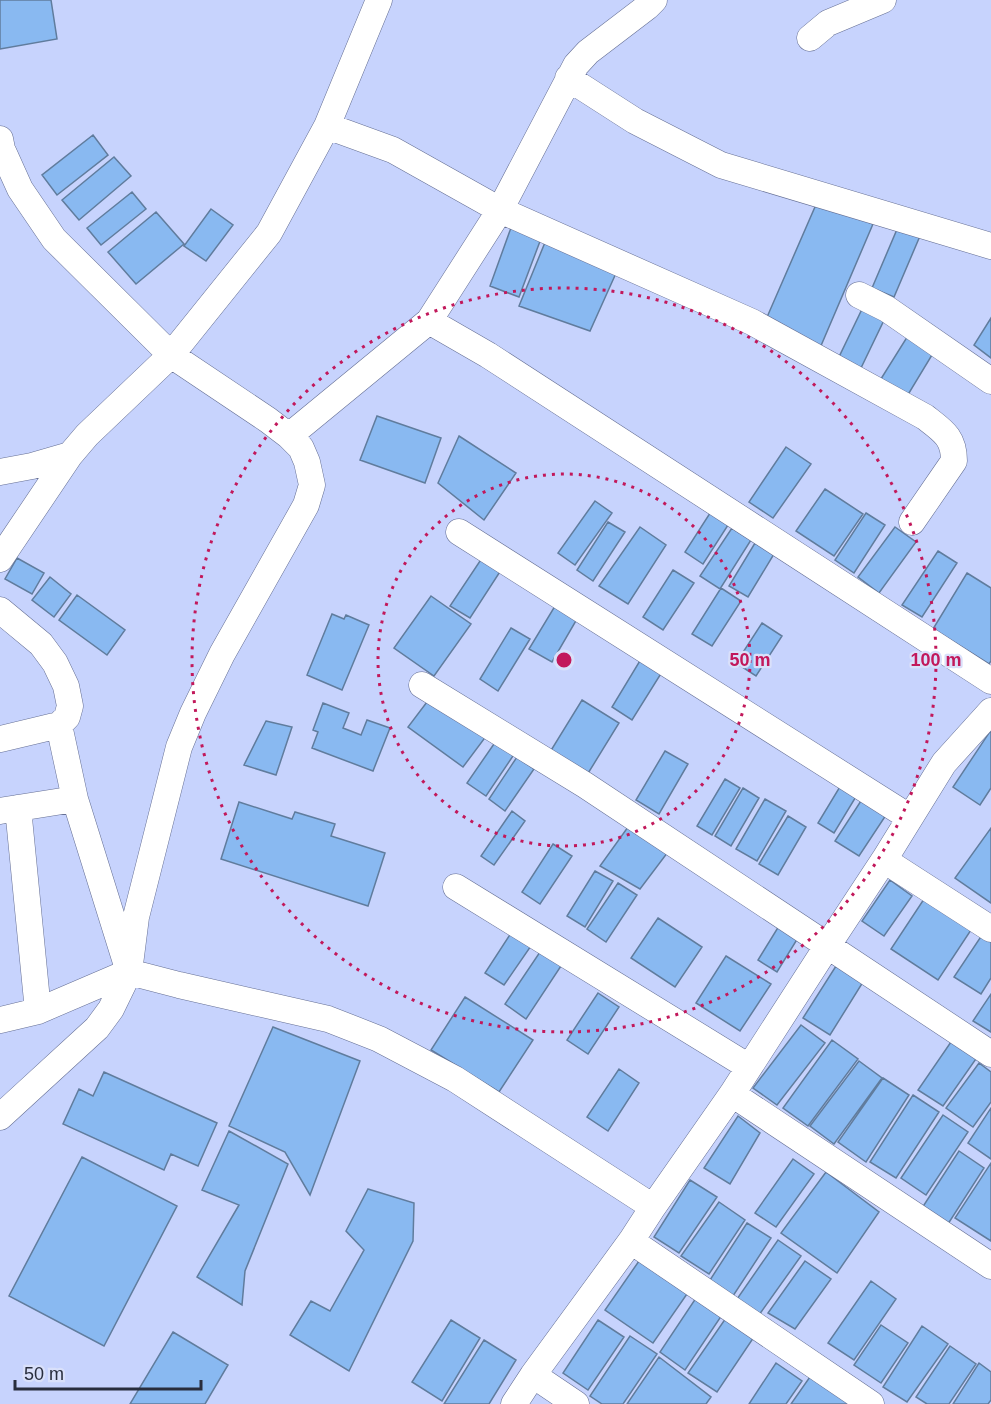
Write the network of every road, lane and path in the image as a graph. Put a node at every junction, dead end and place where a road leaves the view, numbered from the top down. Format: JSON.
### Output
{"nodes":[{"id":1,"x":379,"y":0,"type":"edge"},
{"id":2,"x":883,"y":0,"type":"edge"},
{"id":3,"x":646,"y":2,"type":"edge"},
{"id":4,"x":810,"y":38,"type":"dead end"},
{"id":5,"x":568,"y":78,"type":"junction"},
{"id":6,"x":327,"y":126,"type":"junction"},
{"id":7,"x":0,"y":139,"type":"edge"},
{"id":8,"x":500,"y":210,"type":"junction"},
{"id":9,"x":991,"y":246,"type":"edge"},
{"id":10,"x":859,"y":295,"type":"dead end"},
{"id":11,"x":429,"y":321,"type":"junction"},
{"id":12,"x":171,"y":355,"type":"junction"},
{"id":13,"x":991,"y":381,"type":"edge"},
{"id":14,"x":289,"y":435,"type":"junction"},
{"id":15,"x":70,"y":455,"type":"junction"},
{"id":16,"x":0,"y":472,"type":"edge"},
{"id":17,"x":912,"y":522,"type":"dead end"},
{"id":18,"x":459,"y":532,"type":"dead end"},
{"id":19,"x":0,"y":559,"type":"edge"},
{"id":20,"x":0,"y":610,"type":"edge"},
{"id":21,"x":991,"y":681,"type":"edge"},
{"id":22,"x":422,"y":685,"type":"dead end"},
{"id":23,"x":991,"y":711,"type":"edge"},
{"id":24,"x":59,"y":725,"type":"junction"},
{"id":25,"x":0,"y":739,"type":"edge"},
{"id":26,"x":75,"y":799,"type":"junction"},
{"id":27,"x":9,"y":809,"type":"edge"},
{"id":28,"x":909,"y":817,"type":"junction"},
{"id":29,"x":884,"y":860,"type":"junction"},
{"id":30,"x":456,"y":887,"type":"dead end"},
{"id":31,"x":991,"y":929,"type":"edge"},
{"id":32,"x":828,"y":945,"type":"junction"},
{"id":33,"x":129,"y":972,"type":"junction"},
{"id":34,"x":38,"y":1011,"type":"junction"},
{"id":35,"x":0,"y":1020,"type":"edge"},
{"id":36,"x":991,"y":1054,"type":"edge"},
{"id":37,"x":749,"y":1067,"type":"junction"},
{"id":38,"x":732,"y":1094,"type":"junction"},
{"id":39,"x":0,"y":1117,"type":"edge"},
{"id":40,"x":653,"y":1207,"type":"junction"},
{"id":41,"x":631,"y":1241,"type":"junction"},
{"id":42,"x":991,"y":1266,"type":"edge"},
{"id":43,"x":533,"y":1375,"type":"junction"},
{"id":44,"x":514,"y":1404,"type":"edge"},
{"id":45,"x":576,"y":1404,"type":"edge"},
{"id":46,"x":871,"y":1404,"type":"edge"}],
"edges":[{"from":1,"to":6,"type":"street"},
{"from":2,"to":4,"type":"street"},
{"from":3,"to":5,"type":"street"},
{"from":5,"to":8,"type":"street"},
{"from":5,"to":9,"type":"street"},
{"from":6,"to":8,"type":"street"},
{"from":6,"to":12,"type":"street"},
{"from":7,"to":12,"type":"street"},
{"from":8,"to":11,"type":"street"},
{"from":8,"to":17,"type":"street"},
{"from":10,"to":13,"type":"street"},
{"from":11,"to":14,"type":"street"},
{"from":11,"to":21,"type":"street"},
{"from":12,"to":14,"type":"street"},
{"from":12,"to":15,"type":"street"},
{"from":14,"to":33,"type":"street"},
{"from":15,"to":16,"type":"street"},
{"from":15,"to":19,"type":"street"},
{"from":18,"to":28,"type":"street"},
{"from":20,"to":24,"type":"street"},
{"from":22,"to":32,"type":"street"},
{"from":23,"to":28,"type":"street"},
{"from":24,"to":25,"type":"street"},
{"from":24,"to":26,"type":"street"},
{"from":26,"to":27,"type":"street"},
{"from":26,"to":33,"type":"street"},
{"from":27,"to":34,"type":"street"},
{"from":28,"to":29,"type":"street"},
{"from":29,"to":31,"type":"street"},
{"from":29,"to":32,"type":"street"},
{"from":30,"to":37,"type":"street"},
{"from":32,"to":36,"type":"street"},
{"from":32,"to":37,"type":"street"},
{"from":33,"to":34,"type":"street"},
{"from":33,"to":39,"type":"street"},
{"from":33,"to":40,"type":"street"},
{"from":34,"to":35,"type":"street"},
{"from":37,"to":38,"type":"street"},
{"from":38,"to":40,"type":"street"},
{"from":38,"to":42,"type":"street"},
{"from":40,"to":41,"type":"street"},
{"from":41,"to":43,"type":"street"},
{"from":41,"to":46,"type":"street"},
{"from":43,"to":44,"type":"street"},
{"from":43,"to":45,"type":"street"}]}
